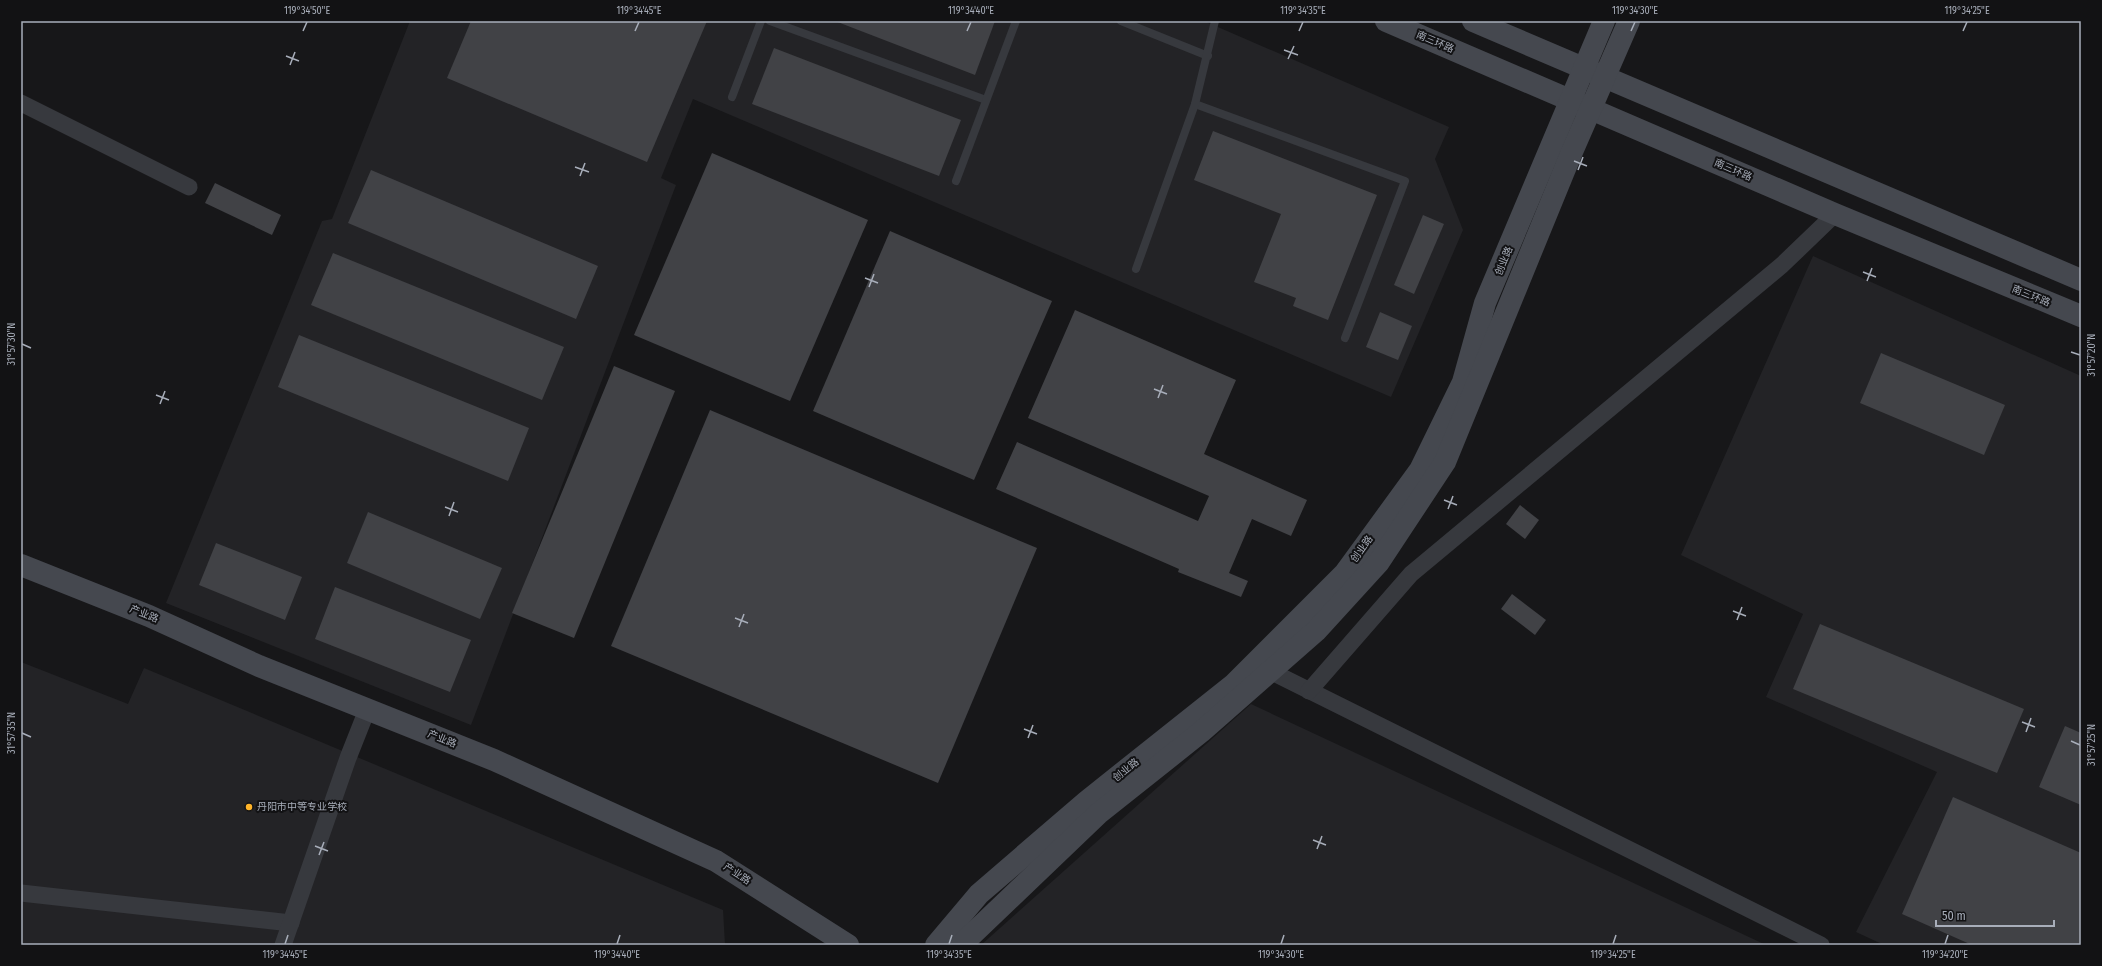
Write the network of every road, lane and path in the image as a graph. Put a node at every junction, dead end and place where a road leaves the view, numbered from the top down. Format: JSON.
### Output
{"nodes":[{"id":1,"x":761,"y":21,"type":"edge"},
{"id":2,"x":770,"y":21,"type":"edge"},
{"id":3,"x":1016,"y":21,"type":"edge"},
{"id":4,"x":1121,"y":21,"type":"edge"},
{"id":5,"x":1215,"y":21,"type":"edge"},
{"id":6,"x":1386,"y":21,"type":"edge"},
{"id":7,"x":1473,"y":21,"type":"edge"},
{"id":8,"x":1604,"y":21,"type":"edge"},
{"id":9,"x":1629,"y":21,"type":"edge"},
{"id":10,"x":1208,"y":56,"type":"junction"},
{"id":11,"x":1584,"y":68,"type":"junction"},
{"id":12,"x":1604,"y":77,"type":"junction"},
{"id":13,"x":732,"y":97,"type":"dead end"},
{"id":14,"x":986,"y":100,"type":"junction"},
{"id":15,"x":1570,"y":101,"type":"junction"},
{"id":16,"x":21,"y":103,"type":"edge"},
{"id":17,"x":1196,"y":104,"type":"junction"},
{"id":18,"x":1590,"y":109,"type":"junction"},
{"id":19,"x":956,"y":181,"type":"dead end"},
{"id":20,"x":189,"y":187,"type":"dead end"},
{"id":21,"x":1835,"y":214,"type":"junction"},
{"id":22,"x":1136,"y":269,"type":"dead end"},
{"id":23,"x":2081,"y":280,"type":"edge"},
{"id":24,"x":2081,"y":316,"type":"edge"},
{"id":25,"x":1345,"y":338,"type":"dead end"},
{"id":26,"x":21,"y":565,"type":"edge"},
{"id":27,"x":1270,"y":672,"type":"junction"},
{"id":28,"x":1309,"y":691,"type":"junction"},
{"id":29,"x":368,"y":710,"type":"junction"},
{"id":30,"x":21,"y":893,"type":"edge"},
{"id":31,"x":291,"y":923,"type":"junction"},
{"id":32,"x":282,"y":945,"type":"edge"},
{"id":33,"x":848,"y":945,"type":"edge"},
{"id":34,"x":936,"y":945,"type":"edge"},
{"id":35,"x":961,"y":945,"type":"edge"},
{"id":36,"x":1821,"y":945,"type":"edge"}],
"edges":[{"from":1,"to":13,"type":"lane"},
{"from":2,"to":14,"type":"lane"},
{"from":3,"to":14,"type":"lane"},
{"from":4,"to":10,"type":"lane"},
{"from":5,"to":10,"type":"lane"},
{"from":6,"to":15,"type":"street","name":"南三环路"},
{"from":7,"to":11,"type":"street"},
{"from":8,"to":11,"type":"street","name":"创业路"},
{"from":9,"to":12,"type":"street","name":"创业路"},
{"from":10,"to":17,"type":"lane"},
{"from":11,"to":12,"type":"street"},
{"from":11,"to":15,"type":"street","name":"创业路"},
{"from":12,"to":18,"type":"street","name":"创业路"},
{"from":12,"to":23,"type":"street"},
{"from":14,"to":19,"type":"lane"},
{"from":15,"to":18,"type":"street","name":"南三环路"},
{"from":15,"to":34,"type":"street","name":"创业路"},
{"from":16,"to":20,"type":"street"},
{"from":17,"to":22,"type":"lane"},
{"from":17,"to":25,"type":"lane"},
{"from":18,"to":21,"type":"street","name":"南三环路"},
{"from":18,"to":27,"type":"street","name":"创业路"},
{"from":21,"to":24,"type":"street","name":"南三环路"},
{"from":21,"to":28,"type":"street"},
{"from":26,"to":29,"type":"street","name":"产业路"},
{"from":27,"to":28,"type":"street"},
{"from":27,"to":35,"type":"street","name":"创业路"},
{"from":28,"to":36,"type":"street"},
{"from":29,"to":31,"type":"street"},
{"from":29,"to":33,"type":"street","name":"产业路"},
{"from":30,"to":31,"type":"street"},
{"from":31,"to":32,"type":"street"}]}
